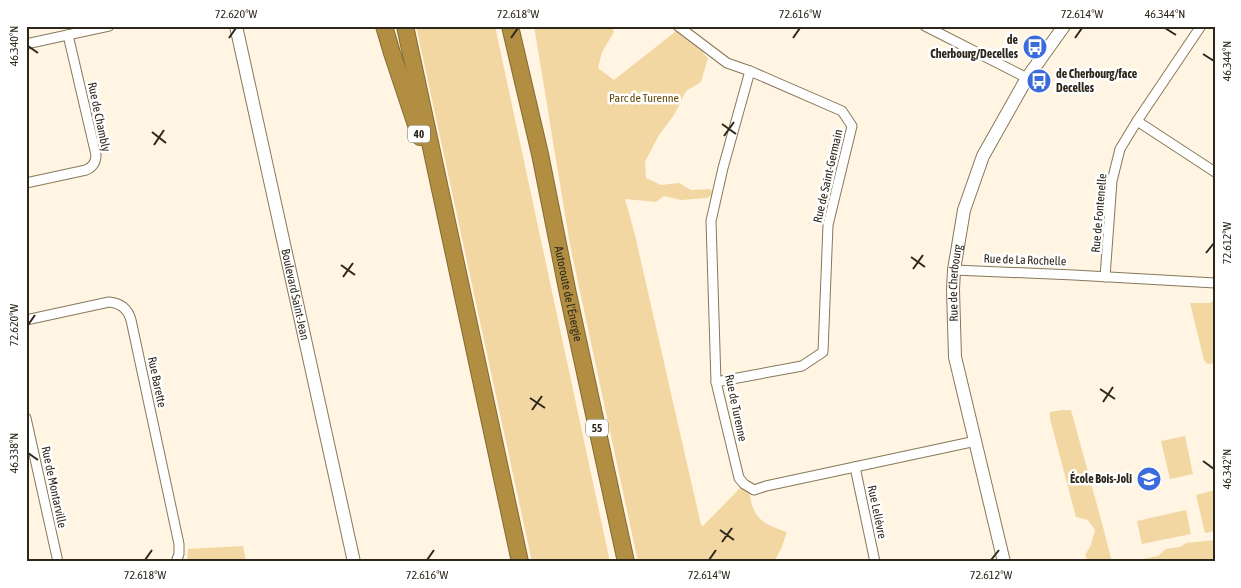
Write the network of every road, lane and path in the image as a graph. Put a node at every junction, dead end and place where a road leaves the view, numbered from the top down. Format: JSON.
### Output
{"nodes":[{"id":1,"x":109,"y":26,"type":"edge"},
{"id":2,"x":236,"y":26,"type":"edge"},
{"id":3,"x":384,"y":26,"type":"edge"},
{"id":4,"x":405,"y":26,"type":"edge"},
{"id":5,"x":510,"y":26,"type":"edge"},
{"id":6,"x":521,"y":26,"type":"edge"},
{"id":7,"x":678,"y":26,"type":"edge"},
{"id":8,"x":925,"y":26,"type":"edge"},
{"id":9,"x":1064,"y":26,"type":"edge"},
{"id":10,"x":1201,"y":26,"type":"edge"},
{"id":11,"x":68,"y":35,"type":"junction"},
{"id":12,"x":26,"y":44,"type":"edge"},
{"id":13,"x":750,"y":71,"type":"junction"},
{"id":14,"x":1027,"y":78,"type":"junction"},
{"id":15,"x":1137,"y":121,"type":"junction"},
{"id":16,"x":540,"y":154,"type":"junction"},
{"id":17,"x":1215,"y":172,"type":"edge"},
{"id":18,"x":26,"y":183,"type":"edge"},
{"id":19,"x":446,"y":215,"type":"junction"},
{"id":20,"x":954,"y":270,"type":"junction"},
{"id":21,"x":1106,"y":277,"type":"junction"},
{"id":22,"x":1215,"y":283,"type":"edge"},
{"id":23,"x":26,"y":320,"type":"edge"},
{"id":24,"x":716,"y":382,"type":"junction"},
{"id":25,"x":26,"y":418,"type":"edge"},
{"id":26,"x":976,"y":441,"type":"junction"},
{"id":27,"x":855,"y":467,"type":"junction"},
{"id":28,"x":58,"y":562,"type":"edge"},
{"id":29,"x":176,"y":562,"type":"edge"},
{"id":30,"x":354,"y":562,"type":"edge"},
{"id":31,"x":520,"y":562,"type":"edge"},
{"id":32,"x":626,"y":562,"type":"edge"},
{"id":33,"x":875,"y":562,"type":"edge"},
{"id":34,"x":1004,"y":562,"type":"edge"}],
"edges":[{"from":1,"to":11,"type":"street"},
{"from":2,"to":30,"type":"street","name":"Boulevard Saint-Jean"},
{"from":3,"to":19,"type":"highway","number":"40"},
{"from":4,"to":19,"type":"highway"},
{"from":5,"to":16,"type":"highway","name":"Autoroute de l'Énergie","number":"55"},
{"from":6,"to":16,"type":"highway"},
{"from":7,"to":13,"type":"street","name":"Rue de Saint-Germain"},
{"from":8,"to":14,"type":"street"},
{"from":9,"to":14,"type":"street","name":"Rue de Cherbourg"},
{"from":10,"to":15,"type":"street","name":"Rue de Fontenelle"},
{"from":11,"to":12,"type":"street"},
{"from":11,"to":18,"type":"street","name":"Rue de Chambly"},
{"from":13,"to":24,"type":"street","name":"Rue de Turenne"},
{"from":13,"to":24,"type":"street","name":"Rue de Saint-Germain"},
{"from":14,"to":20,"type":"street","name":"Rue de Cherbourg"},
{"from":15,"to":17,"type":"street"},
{"from":15,"to":21,"type":"street","name":"Rue de Fontenelle"},
{"from":16,"to":32,"type":"highway","name":"Autoroute de l'Énergie","number":"55"},
{"from":19,"to":31,"type":"highway"},
{"from":20,"to":21,"type":"street","name":"Rue de La Rochelle"},
{"from":20,"to":26,"type":"street","name":"Rue de Cherbourg"},
{"from":21,"to":22,"type":"street","name":"Rue de La Rochelle"},
{"from":23,"to":29,"type":"street","name":"Rue Barette"},
{"from":24,"to":27,"type":"street","name":"Rue de Turenne"},
{"from":25,"to":28,"type":"street","name":"Rue de Montarville"},
{"from":26,"to":27,"type":"street","name":"Rue de Turenne"},
{"from":26,"to":34,"type":"street","name":"Rue de Cherbourg"},
{"from":27,"to":33,"type":"street","name":"Rue Lelièvre"}]}
